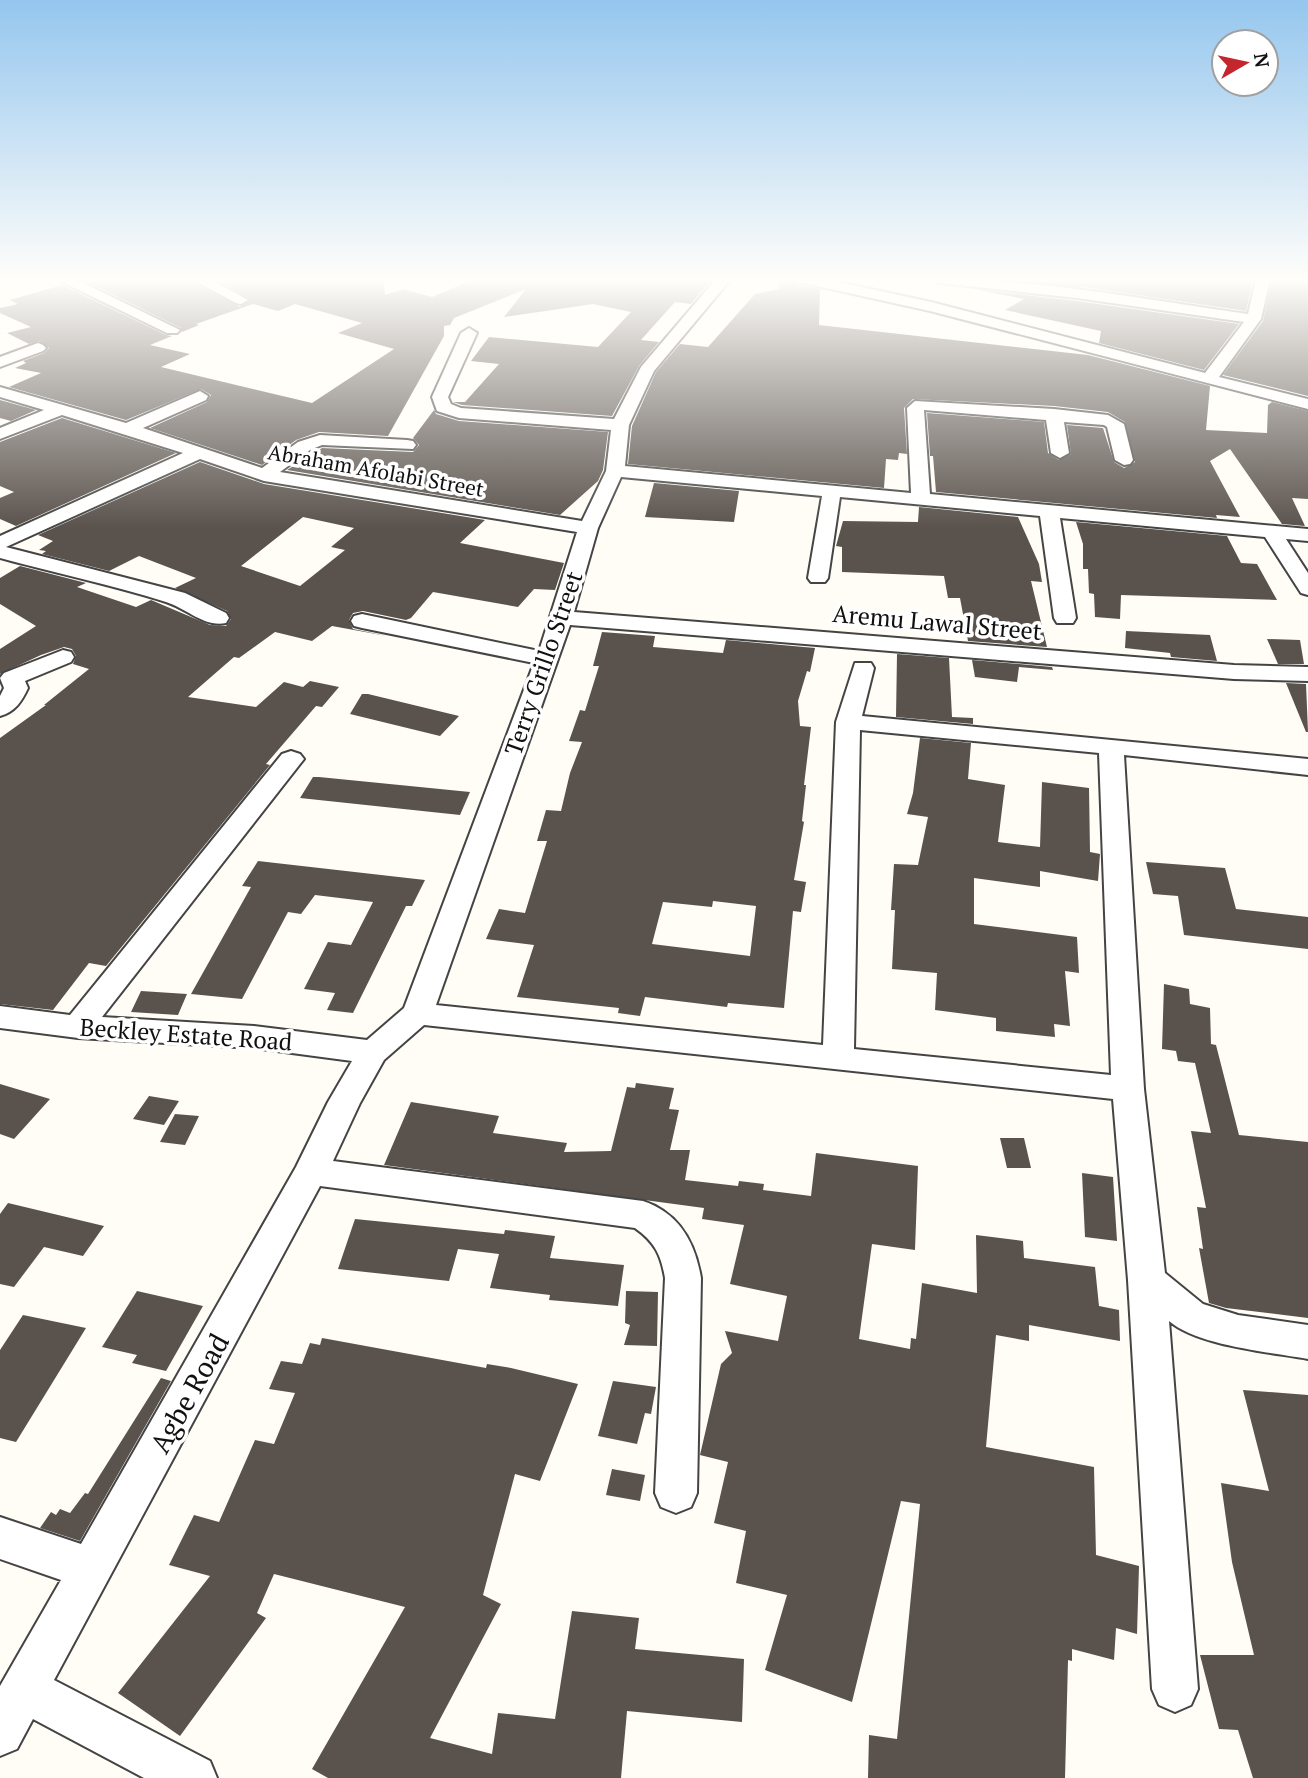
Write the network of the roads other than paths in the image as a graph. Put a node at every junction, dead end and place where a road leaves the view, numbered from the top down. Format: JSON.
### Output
{"nodes":[{"id":1,"x":456,"y":362,"type":"edge"},
{"id":2,"x":654,"y":362,"type":"edge"},
{"id":3,"x":1139,"y":362,"type":"edge"},
{"id":4,"x":1222,"y":362,"type":"edge"},
{"id":5,"x":1208,"y":380,"type":"junction"},
{"id":6,"x":0,"y":393,"type":"edge"},
{"id":7,"x":200,"y":396,"type":"dead end"},
{"id":8,"x":1308,"y":404,"type":"edge"},
{"id":9,"x":60,"y":410,"type":"junction"},
{"id":10,"x":1054,"y":414,"type":"junction"},
{"id":11,"x":621,"y":425,"type":"junction"},
{"id":12,"x":128,"y":429,"type":"junction"},
{"id":13,"x":0,"y":433,"type":"edge"},
{"id":14,"x":407,"y":445,"type":"dead end"},
{"id":15,"x":201,"y":452,"type":"junction"},
{"id":16,"x":1060,"y":453,"type":"dead end"},
{"id":17,"x":1124,"y":460,"type":"dead end"},
{"id":18,"x":615,"y":471,"type":"junction"},
{"id":19,"x":264,"y":475,"type":"junction"},
{"id":20,"x":832,"y":491,"type":"junction"},
{"id":21,"x":921,"y":498,"type":"junction"},
{"id":22,"x":1049,"y":510,"type":"junction"},
{"id":23,"x":588,"y":527,"type":"junction"},
{"id":24,"x":1272,"y":532,"type":"junction"},
{"id":25,"x":1308,"y":535,"type":"edge"},
{"id":26,"x":0,"y":543,"type":"edge"},
{"id":27,"x":0,"y":552,"type":"edge"},
{"id":28,"x":818,"y":578,"type":"dead end"},
{"id":29,"x":1308,"y":589,"type":"edge"},
{"id":30,"x":218,"y":618,"type":"dead end"},
{"id":31,"x":562,"y":618,"type":"junction"},
{"id":32,"x":1065,"y":618,"type":"dead end"},
{"id":33,"x":362,"y":621,"type":"dead end"},
{"id":34,"x":63,"y":657,"type":"dead end"},
{"id":35,"x":545,"y":659,"type":"junction"},
{"id":36,"x":863,"y":668,"type":"dead end"},
{"id":37,"x":1308,"y":674,"type":"edge"},
{"id":38,"x":0,"y":709,"type":"edge"},
{"id":39,"x":848,"y":722,"type":"junction"},
{"id":40,"x":1111,"y":747,"type":"junction"},
{"id":41,"x":291,"y":759,"type":"dead end"},
{"id":42,"x":1308,"y":767,"type":"edge"},
{"id":43,"x":417,"y":1014,"type":"junction"},
{"id":44,"x":0,"y":1017,"type":"edge"},
{"id":45,"x":78,"y":1027,"type":"junction"},
{"id":46,"x":373,"y":1052,"type":"junction"},
{"id":47,"x":838,"y":1058,"type":"junction"},
{"id":48,"x":1128,"y":1089,"type":"junction"},
{"id":49,"x":312,"y":1171,"type":"junction"},
{"id":50,"x":1147,"y":1280,"type":"junction"},
{"id":51,"x":1308,"y":1342,"type":"edge"},
{"id":52,"x":676,"y":1493,"type":"dead end"},
{"id":53,"x":0,"y":1538,"type":"edge"},
{"id":54,"x":92,"y":1569,"type":"junction"},
{"id":55,"x":23,"y":1689,"type":"junction"},
{"id":56,"x":1175,"y":1689,"type":"dead end"},
{"id":57,"x":0,"y":1732,"type":"edge"},
{"id":58,"x":193,"y":1778,"type":"edge"}],
"edges":[{"from":1,"to":11,"type":"street"},
{"from":2,"to":11,"type":"street","name":"Terry Grillo Street"},
{"from":3,"to":5,"type":"street"},
{"from":4,"to":5,"type":"street"},
{"from":5,"to":8,"type":"street"},
{"from":6,"to":9,"type":"street","name":"Abraham Afolabi Street"},
{"from":7,"to":12,"type":"street"},
{"from":9,"to":12,"type":"street","name":"Abraham Afolabi Street"},
{"from":9,"to":13,"type":"street"},
{"from":10,"to":16,"type":"street"},
{"from":10,"to":17,"type":"street"},
{"from":10,"to":21,"type":"street"},
{"from":11,"to":18,"type":"street","name":"Terry Grillo Street"},
{"from":12,"to":15,"type":"street","name":"Abraham Afolabi Street"},
{"from":14,"to":19,"type":"street"},
{"from":15,"to":19,"type":"street","name":"Abraham Afolabi Street"},
{"from":15,"to":26,"type":"street"},
{"from":18,"to":20,"type":"street"},
{"from":18,"to":23,"type":"street","name":"Terry Grillo Street"},
{"from":19,"to":23,"type":"street","name":"Abraham Afolabi Street"},
{"from":20,"to":21,"type":"street"},
{"from":20,"to":28,"type":"street"},
{"from":21,"to":22,"type":"street"},
{"from":22,"to":24,"type":"street"},
{"from":22,"to":32,"type":"street"},
{"from":23,"to":31,"type":"street","name":"Terry Grillo Street"},
{"from":24,"to":25,"type":"street"},
{"from":24,"to":29,"type":"street"},
{"from":27,"to":30,"type":"street"},
{"from":31,"to":35,"type":"street","name":"Terry Grillo Street"},
{"from":31,"to":37,"type":"street","name":"Aremu Lawal Street"},
{"from":33,"to":35,"type":"street"},
{"from":34,"to":38,"type":"street"},
{"from":35,"to":43,"type":"street","name":"Terry Grillo Street"},
{"from":36,"to":39,"type":"street"},
{"from":39,"to":40,"type":"street"},
{"from":39,"to":47,"type":"street"},
{"from":40,"to":42,"type":"street"},
{"from":40,"to":48,"type":"street"},
{"from":41,"to":45,"type":"street"},
{"from":43,"to":46,"type":"street","name":"Terry Grillo Street"},
{"from":43,"to":47,"type":"street"},
{"from":44,"to":45,"type":"street","name":"Beckley Estate Road"},
{"from":45,"to":46,"type":"street","name":"Beckley Estate Road"},
{"from":46,"to":49,"type":"street","name":"Agbe Road"},
{"from":47,"to":48,"type":"street"},
{"from":48,"to":50,"type":"street"},
{"from":49,"to":52,"type":"street"},
{"from":49,"to":54,"type":"street","name":"Agbe Road"},
{"from":50,"to":51,"type":"street"},
{"from":50,"to":56,"type":"street"},
{"from":53,"to":54,"type":"street"},
{"from":54,"to":55,"type":"street","name":"Agbe Road"},
{"from":55,"to":57,"type":"street","name":"Agbe Road"},
{"from":55,"to":58,"type":"street"}]}
